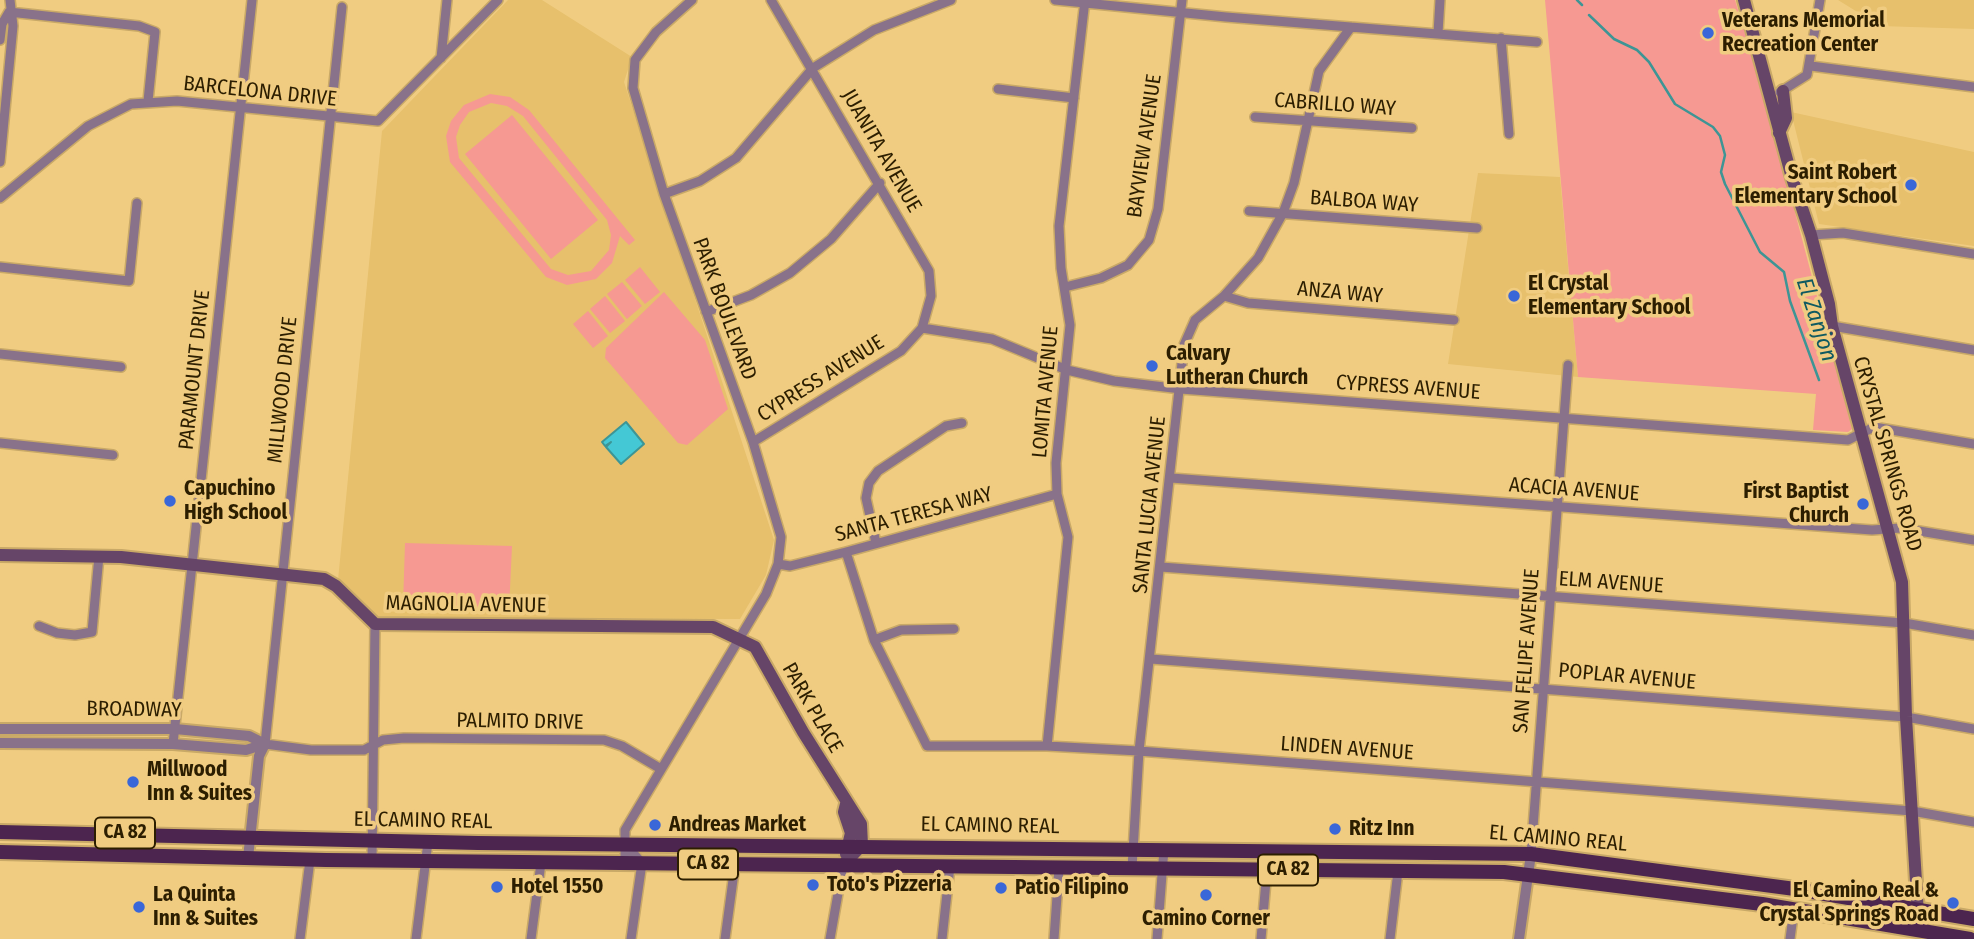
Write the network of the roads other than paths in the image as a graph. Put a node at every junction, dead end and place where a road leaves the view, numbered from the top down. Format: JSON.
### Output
{"nodes":[{"id":1,"x":10,"y":0,"type":"edge"},
{"id":2,"x":252,"y":0,"type":"edge"},
{"id":3,"x":447,"y":0,"type":"edge"},
{"id":4,"x":498,"y":0,"type":"edge"},
{"id":5,"x":692,"y":0,"type":"edge"},
{"id":6,"x":771,"y":0,"type":"edge"},
{"id":7,"x":951,"y":0,"type":"edge"},
{"id":8,"x":1055,"y":0,"type":"edge"},
{"id":9,"x":1182,"y":0,"type":"edge"},
{"id":10,"x":1440,"y":0,"type":"edge"},
{"id":11,"x":1744,"y":0,"type":"edge"},
{"id":12,"x":1820,"y":0,"type":"edge"},
{"id":13,"x":1085,"y":1,"type":"edge"},
{"id":14,"x":342,"y":7,"type":"dead end"},
{"id":15,"x":9,"y":12,"type":"junction"},
{"id":16,"x":1180,"y":13,"type":"junction"},
{"id":17,"x":1351,"y":27,"type":"junction"},
{"id":18,"x":1438,"y":33,"type":"junction"},
{"id":19,"x":1501,"y":38,"type":"junction"},
{"id":20,"x":0,"y":40,"type":"edge"},
{"id":21,"x":1537,"y":42,"type":"dead end"},
{"id":22,"x":441,"y":58,"type":"junction"},
{"id":23,"x":1811,"y":66,"type":"junction"},
{"id":24,"x":813,"y":68,"type":"junction"},
{"id":25,"x":1974,"y":87,"type":"edge"},
{"id":26,"x":998,"y":89,"type":"dead end"},
{"id":27,"x":1783,"y":90,"type":"junction"},
{"id":28,"x":1768,"y":95,"type":"junction"},
{"id":29,"x":1074,"y":98,"type":"junction"},
{"id":30,"x":148,"y":101,"type":"junction"},
{"id":31,"x":240,"y":108,"type":"junction"},
{"id":32,"x":330,"y":117,"type":"junction"},
{"id":33,"x":1255,"y":117,"type":"dead end"},
{"id":34,"x":1307,"y":121,"type":"junction"},
{"id":35,"x":1412,"y":128,"type":"dead end"},
{"id":36,"x":1779,"y":133,"type":"junction"},
{"id":37,"x":1508,"y":134,"type":"dead end"},
{"id":38,"x":0,"y":162,"type":"edge"},
{"id":39,"x":880,"y":183,"type":"junction"},
{"id":40,"x":664,"y":194,"type":"junction"},
{"id":41,"x":0,"y":198,"type":"edge"},
{"id":42,"x":137,"y":203,"type":"dead end"},
{"id":43,"x":1249,"y":211,"type":"dead end"},
{"id":44,"x":1283,"y":213,"type":"junction"},
{"id":45,"x":1477,"y":228,"type":"dead end"},
{"id":46,"x":1811,"y":235,"type":"junction"},
{"id":47,"x":1974,"y":254,"type":"edge"},
{"id":48,"x":0,"y":267,"type":"edge"},
{"id":49,"x":1065,"y":287,"type":"junction"},
{"id":50,"x":1224,"y":296,"type":"junction"},
{"id":51,"x":706,"y":312,"type":"junction"},
{"id":52,"x":1454,"y":320,"type":"dead end"},
{"id":53,"x":1832,"y":326,"type":"junction"},
{"id":54,"x":922,"y":328,"type":"junction"},
{"id":55,"x":1974,"y":350,"type":"edge"},
{"id":56,"x":0,"y":354,"type":"edge"},
{"id":57,"x":1568,"y":365,"type":"dead end"},
{"id":58,"x":121,"y":367,"type":"dead end"},
{"id":59,"x":1068,"y":370,"type":"junction"},
{"id":60,"x":1181,"y":388,"type":"junction"},
{"id":61,"x":1564,"y":417,"type":"junction"},
{"id":62,"x":962,"y":423,"type":"dead end"},
{"id":63,"x":1861,"y":432,"type":"junction"},
{"id":64,"x":753,"y":442,"type":"junction"},
{"id":65,"x":0,"y":443,"type":"edge"},
{"id":66,"x":1974,"y":444,"type":"edge"},
{"id":67,"x":113,"y":455,"type":"dead end"},
{"id":68,"x":1171,"y":478,"type":"junction"},
{"id":69,"x":1057,"y":494,"type":"junction"},
{"id":70,"x":1558,"y":506,"type":"junction"},
{"id":71,"x":1888,"y":528,"type":"junction"},
{"id":72,"x":1974,"y":540,"type":"edge"},
{"id":73,"x":876,"y":543,"type":"junction"},
{"id":74,"x":846,"y":552,"type":"junction"},
{"id":75,"x":0,"y":555,"type":"edge"},
{"id":76,"x":99,"y":556,"type":"junction"},
{"id":77,"x":192,"y":564,"type":"junction"},
{"id":78,"x":778,"y":564,"type":"junction"},
{"id":79,"x":1161,"y":567,"type":"junction"},
{"id":80,"x":283,"y":575,"type":"junction"},
{"id":81,"x":1551,"y":596,"type":"junction"},
{"id":82,"x":1904,"y":623,"type":"junction"},
{"id":83,"x":375,"y":624,"type":"junction"},
{"id":84,"x":39,"y":626,"type":"dead end"},
{"id":85,"x":954,"y":629,"type":"dead end"},
{"id":86,"x":1974,"y":635,"type":"edge"},
{"id":87,"x":739,"y":638,"type":"junction"},
{"id":88,"x":874,"y":640,"type":"junction"},
{"id":89,"x":1151,"y":659,"type":"junction"},
{"id":90,"x":1544,"y":688,"type":"junction"},
{"id":91,"x":1906,"y":717,"type":"junction"},
{"id":92,"x":0,"y":729,"type":"edge"},
{"id":93,"x":175,"y":729,"type":"junction"},
{"id":94,"x":1974,"y":729,"type":"edge"},
{"id":95,"x":0,"y":743,"type":"edge"},
{"id":96,"x":173,"y":744,"type":"junction"},
{"id":97,"x":265,"y":744,"type":"junction"},
{"id":98,"x":373,"y":745,"type":"junction"},
{"id":99,"x":1047,"y":746,"type":"junction"},
{"id":100,"x":1139,"y":751,"type":"junction"},
{"id":101,"x":661,"y":769,"type":"junction"},
{"id":102,"x":1537,"y":781,"type":"junction"},
{"id":103,"x":1912,"y":811,"type":"junction"},
{"id":104,"x":1974,"y":822,"type":"edge"},
{"id":105,"x":0,"y":832,"type":"edge"},
{"id":106,"x":250,"y":838,"type":"junction"},
{"id":107,"x":372,"y":841,"type":"junction"},
{"id":108,"x":428,"y":842,"type":"junction"},
{"id":109,"x":625,"y":844,"type":"junction"},
{"id":110,"x":855,"y":845,"type":"junction"},
{"id":111,"x":1131,"y":848,"type":"junction"},
{"id":112,"x":1164,"y":849,"type":"junction"},
{"id":113,"x":0,"y":852,"type":"edge"},
{"id":114,"x":1531,"y":853,"type":"junction"},
{"id":115,"x":248,"y":858,"type":"junction"},
{"id":116,"x":310,"y":860,"type":"junction"},
{"id":117,"x":372,"y":861,"type":"junction"},
{"id":118,"x":426,"y":861,"type":"junction"},
{"id":119,"x":541,"y":863,"type":"junction"},
{"id":120,"x":625,"y":863,"type":"junction"},
{"id":121,"x":642,"y":863,"type":"junction"},
{"id":122,"x":735,"y":865,"type":"junction"},
{"id":123,"x":843,"y":865,"type":"junction"},
{"id":124,"x":950,"y":866,"type":"junction"},
{"id":125,"x":1059,"y":868,"type":"junction"},
{"id":126,"x":1132,"y":868,"type":"junction"},
{"id":127,"x":1163,"y":868,"type":"junction"},
{"id":128,"x":1267,"y":870,"type":"junction"},
{"id":129,"x":1398,"y":871,"type":"junction"},
{"id":130,"x":1528,"y":873,"type":"junction"},
{"id":131,"x":1794,"y":909,"type":"junction"},
{"id":132,"x":1919,"y":910,"type":"junction"},
{"id":133,"x":1974,"y":919,"type":"edge"},
{"id":134,"x":1919,"y":931,"type":"junction"},
{"id":135,"x":300,"y":939,"type":"edge"},
{"id":136,"x":416,"y":939,"type":"edge"},
{"id":137,"x":531,"y":939,"type":"edge"},
{"id":138,"x":631,"y":939,"type":"edge"},
{"id":139,"x":725,"y":939,"type":"edge"},
{"id":140,"x":830,"y":939,"type":"edge"},
{"id":141,"x":942,"y":939,"type":"edge"},
{"id":142,"x":1054,"y":939,"type":"edge"},
{"id":143,"x":1157,"y":939,"type":"edge"},
{"id":144,"x":1261,"y":939,"type":"edge"},
{"id":145,"x":1390,"y":939,"type":"edge"},
{"id":146,"x":1518,"y":939,"type":"edge"},
{"id":147,"x":1790,"y":939,"type":"edge"},
{"id":148,"x":1970,"y":939,"type":"edge"}],
"edges":[{"from":1,"to":15,"type":"street"},
{"from":2,"to":31,"type":"street","name":"PARAMOUNT DRIVE"},
{"from":3,"to":22,"type":"street"},
{"from":4,"to":22,"type":"street","name":"BARCELONA DRIVE"},
{"from":5,"to":40,"type":"street","name":"PARK BOULEVARD"},
{"from":6,"to":24,"type":"street","name":"JUANITA AVENUE"},
{"from":7,"to":24,"type":"street"},
{"from":8,"to":13,"type":"street"},
{"from":9,"to":16,"type":"street","name":"BAYVIEW AVENUE"},
{"from":10,"to":18,"type":"street"},
{"from":11,"to":28,"type":"main road","name":"CRYSTAL SPRINGS ROAD"},
{"from":12,"to":23,"type":"street"},
{"from":13,"to":16,"type":"street"},
{"from":13,"to":29,"type":"street","name":"LOMITA AVENUE"},
{"from":14,"to":32,"type":"street","name":"MILLWOOD DRIVE"},
{"from":15,"to":20,"type":"street"},
{"from":15,"to":30,"type":"street"},
{"from":15,"to":38,"type":"street"},
{"from":16,"to":17,"type":"street"},
{"from":16,"to":49,"type":"street","name":"BAYVIEW AVENUE"},
{"from":17,"to":18,"type":"street"},
{"from":17,"to":34,"type":"street","name":"SANTA LUCIA AVENUE"},
{"from":18,"to":19,"type":"street"},
{"from":19,"to":21,"type":"street"},
{"from":19,"to":37,"type":"street"},
{"from":22,"to":32,"type":"street","name":"BARCELONA DRIVE"},
{"from":23,"to":25,"type":"street"},
{"from":23,"to":27,"type":"street"},
{"from":24,"to":39,"type":"street","name":"JUANITA AVENUE"},
{"from":24,"to":40,"type":"street"},
{"from":26,"to":29,"type":"street"},
{"from":27,"to":28,"type":"street"},
{"from":27,"to":36,"type":"main road"},
{"from":28,"to":36,"type":"main road","name":"CRYSTAL SPRINGS ROAD"},
{"from":29,"to":49,"type":"street","name":"LOMITA AVENUE"},
{"from":30,"to":31,"type":"street","name":"BARCELONA DRIVE"},
{"from":30,"to":41,"type":"street","name":"BARCELONA DRIVE"},
{"from":31,"to":32,"type":"street","name":"BARCELONA DRIVE"},
{"from":31,"to":77,"type":"street","name":"PARAMOUNT DRIVE"},
{"from":32,"to":80,"type":"street","name":"MILLWOOD DRIVE"},
{"from":33,"to":34,"type":"street","name":"CABRILLO WAY"},
{"from":34,"to":35,"type":"street","name":"CABRILLO WAY"},
{"from":34,"to":44,"type":"street","name":"SANTA LUCIA AVENUE"},
{"from":36,"to":46,"type":"main road","name":"CRYSTAL SPRINGS ROAD"},
{"from":39,"to":51,"type":"street"},
{"from":39,"to":54,"type":"street","name":"JUANITA AVENUE"},
{"from":40,"to":51,"type":"street","name":"PARK BOULEVARD"},
{"from":42,"to":48,"type":"street"},
{"from":43,"to":44,"type":"street","name":"BALBOA WAY"},
{"from":44,"to":45,"type":"street","name":"BALBOA WAY"},
{"from":44,"to":50,"type":"street","name":"SANTA LUCIA AVENUE"},
{"from":46,"to":47,"type":"street"},
{"from":46,"to":53,"type":"main road","name":"CRYSTAL SPRINGS ROAD"},
{"from":49,"to":59,"type":"street","name":"LOMITA AVENUE"},
{"from":50,"to":52,"type":"street","name":"ANZA WAY"},
{"from":50,"to":60,"type":"street","name":"SANTA LUCIA AVENUE"},
{"from":51,"to":64,"type":"street","name":"PARK BOULEVARD"},
{"from":53,"to":55,"type":"street"},
{"from":53,"to":63,"type":"main road","name":"CRYSTAL SPRINGS ROAD"},
{"from":54,"to":59,"type":"street","name":"CYPRESS AVENUE"},
{"from":54,"to":64,"type":"street","name":"CYPRESS AVENUE"},
{"from":56,"to":58,"type":"street"},
{"from":57,"to":61,"type":"street","name":"SAN FELIPE AVENUE"},
{"from":59,"to":60,"type":"street","name":"CYPRESS AVENUE"},
{"from":59,"to":69,"type":"street","name":"LOMITA AVENUE"},
{"from":60,"to":61,"type":"street","name":"CYPRESS AVENUE"},
{"from":60,"to":68,"type":"street","name":"SANTA LUCIA AVENUE"},
{"from":61,"to":63,"type":"street","name":"CYPRESS AVENUE"},
{"from":61,"to":70,"type":"street","name":"SAN FELIPE AVENUE"},
{"from":62,"to":73,"type":"street"},
{"from":63,"to":66,"type":"street","name":"CYPRESS AVENUE"},
{"from":63,"to":71,"type":"main road","name":"CRYSTAL SPRINGS ROAD"},
{"from":64,"to":78,"type":"street","name":"PARK BOULEVARD"},
{"from":65,"to":67,"type":"street"},
{"from":68,"to":70,"type":"street","name":"ACACIA AVENUE"},
{"from":68,"to":79,"type":"street","name":"SANTA LUCIA AVENUE"},
{"from":69,"to":73,"type":"street","name":"SANTA TERESA WAY"},
{"from":69,"to":99,"type":"street","name":"LOMITA AVENUE"},
{"from":70,"to":71,"type":"street","name":"ACACIA AVENUE"},
{"from":70,"to":81,"type":"street","name":"SAN FELIPE AVENUE"},
{"from":71,"to":72,"type":"street","name":"ACACIA AVENUE"},
{"from":71,"to":82,"type":"main road","name":"CRYSTAL SPRINGS ROAD"},
{"from":73,"to":74,"type":"street","name":"SANTA TERESA WAY"},
{"from":74,"to":78,"type":"street","name":"SANTA TERESA WAY"},
{"from":74,"to":88,"type":"street","name":"LINDEN AVENUE"},
{"from":75,"to":76,"type":"main road","name":"MAGNOLIA AVENUE"},
{"from":76,"to":77,"type":"main road","name":"MAGNOLIA AVENUE"},
{"from":76,"to":84,"type":"street"},
{"from":77,"to":80,"type":"main road","name":"MAGNOLIA AVENUE"},
{"from":77,"to":93,"type":"street","name":"PARAMOUNT DRIVE"},
{"from":78,"to":87,"type":"street","name":"PARK BOULEVARD"},
{"from":79,"to":81,"type":"street","name":"ELM AVENUE"},
{"from":79,"to":89,"type":"street","name":"SANTA LUCIA AVENUE"},
{"from":80,"to":83,"type":"main road","name":"MAGNOLIA AVENUE"},
{"from":80,"to":97,"type":"street","name":"MILLWOOD DRIVE"},
{"from":81,"to":82,"type":"street","name":"ELM AVENUE"},
{"from":81,"to":90,"type":"street","name":"SAN FELIPE AVENUE"},
{"from":82,"to":86,"type":"street","name":"ELM AVENUE"},
{"from":82,"to":91,"type":"main road","name":"CRYSTAL SPRINGS ROAD"},
{"from":83,"to":87,"type":"main road","name":"MAGNOLIA AVENUE"},
{"from":83,"to":98,"type":"street"},
{"from":85,"to":88,"type":"street"},
{"from":87,"to":101,"type":"street","name":"PARK BOULEVARD"},
{"from":87,"to":110,"type":"main road","name":"PARK PLACE"},
{"from":88,"to":99,"type":"street","name":"LINDEN AVENUE"},
{"from":89,"to":90,"type":"street","name":"POPLAR AVENUE"},
{"from":89,"to":100,"type":"street","name":"SANTA LUCIA AVENUE"},
{"from":90,"to":91,"type":"street","name":"POPLAR AVENUE"},
{"from":90,"to":102,"type":"street","name":"SAN FELIPE AVENUE"},
{"from":91,"to":94,"type":"street","name":"POPLAR AVENUE"},
{"from":91,"to":103,"type":"main road","name":"CRYSTAL SPRINGS ROAD"},
{"from":92,"to":93,"type":"street","name":"BROADWAY"},
{"from":93,"to":96,"type":"street","name":"PARAMOUNT DRIVE"},
{"from":93,"to":97,"type":"street","name":"BROADWAY"},
{"from":95,"to":96,"type":"street","name":"BROADWAY"},
{"from":96,"to":97,"type":"street","name":"BROADWAY"},
{"from":97,"to":98,"type":"street","name":"BROADWAY"},
{"from":97,"to":106,"type":"street","name":"MILLWOOD DRIVE"},
{"from":98,"to":101,"type":"street","name":"PALMITO DRIVE"},
{"from":98,"to":107,"type":"street"},
{"from":99,"to":100,"type":"street","name":"LINDEN AVENUE"},
{"from":100,"to":102,"type":"street","name":"LINDEN AVENUE"},
{"from":100,"to":111,"type":"street","name":"SANTA LUCIA AVENUE"},
{"from":101,"to":109,"type":"street","name":"PARK BOULEVARD"},
{"from":102,"to":103,"type":"street","name":"LINDEN AVENUE"},
{"from":102,"to":114,"type":"street","name":"SAN FELIPE AVENUE"},
{"from":103,"to":104,"type":"street","name":"LINDEN AVENUE"},
{"from":103,"to":132,"type":"main road","name":"CRYSTAL SPRINGS ROAD"},
{"from":105,"to":106,"type":"main road","name":"EL CAMINO REAL","number":"CA 82"},
{"from":106,"to":107,"type":"main road","name":"EL CAMINO REAL","number":"CA 82"},
{"from":106,"to":115,"type":"street","name":"MILLWOOD DRIVE"},
{"from":107,"to":108,"type":"main road","name":"EL CAMINO REAL","number":"CA 82"},
{"from":107,"to":117,"type":"street"},
{"from":108,"to":109,"type":"main road","name":"EL CAMINO REAL","number":"CA 82"},
{"from":108,"to":118,"type":"street"},
{"from":109,"to":110,"type":"main road","name":"EL CAMINO REAL","number":"CA 82"},
{"from":109,"to":120,"type":"street","name":"PARK BOULEVARD"},
{"from":109,"to":121,"type":"street"},
{"from":110,"to":111,"type":"main road","name":"EL CAMINO REAL","number":"CA 82"},
{"from":110,"to":123,"type":"main road"},
{"from":111,"to":112,"type":"main road","name":"EL CAMINO REAL","number":"CA 82"},
{"from":111,"to":126,"type":"street","name":"SANTA LUCIA AVENUE"},
{"from":112,"to":114,"type":"main road","name":"EL CAMINO REAL","number":"CA 82"},
{"from":112,"to":127,"type":"street"},
{"from":113,"to":115,"type":"main road","name":"EL CAMINO REAL","number":"CA 82"},
{"from":114,"to":130,"type":"street","name":"SAN FELIPE AVENUE"},
{"from":114,"to":132,"type":"main road","name":"EL CAMINO REAL","number":"CA 82"},
{"from":115,"to":116,"type":"main road","name":"EL CAMINO REAL","number":"CA 82"},
{"from":116,"to":117,"type":"main road","name":"EL CAMINO REAL","number":"CA 82"},
{"from":116,"to":135,"type":"street"},
{"from":117,"to":118,"type":"main road","name":"EL CAMINO REAL","number":"CA 82"},
{"from":118,"to":119,"type":"main road","name":"EL CAMINO REAL","number":"CA 82"},
{"from":118,"to":136,"type":"street"},
{"from":119,"to":120,"type":"main road","name":"EL CAMINO REAL","number":"CA 82"},
{"from":119,"to":137,"type":"street"},
{"from":120,"to":121,"type":"main road","name":"EL CAMINO REAL","number":"CA 82"},
{"from":121,"to":122,"type":"main road","name":"EL CAMINO REAL","number":"CA 82"},
{"from":121,"to":138,"type":"street"},
{"from":122,"to":123,"type":"main road","name":"EL CAMINO REAL","number":"CA 82"},
{"from":122,"to":139,"type":"street"},
{"from":123,"to":124,"type":"main road","name":"EL CAMINO REAL","number":"CA 82"},
{"from":123,"to":140,"type":"street"},
{"from":124,"to":125,"type":"main road","name":"EL CAMINO REAL","number":"CA 82"},
{"from":124,"to":141,"type":"street"},
{"from":125,"to":126,"type":"main road","name":"EL CAMINO REAL","number":"CA 82"},
{"from":125,"to":142,"type":"street"},
{"from":126,"to":127,"type":"main road","name":"EL CAMINO REAL","number":"CA 82"},
{"from":127,"to":128,"type":"main road","name":"EL CAMINO REAL","number":"CA 82"},
{"from":127,"to":143,"type":"street"},
{"from":128,"to":129,"type":"main road","name":"EL CAMINO REAL","number":"CA 82"},
{"from":128,"to":144,"type":"street"},
{"from":129,"to":130,"type":"main road","name":"EL CAMINO REAL","number":"CA 82"},
{"from":129,"to":145,"type":"street"},
{"from":130,"to":131,"type":"main road","name":"EL CAMINO REAL","number":"CA 82"},
{"from":130,"to":146,"type":"street","name":"SAN FELIPE AVENUE"},
{"from":131,"to":134,"type":"main road","name":"EL CAMINO REAL","number":"CA 82"},
{"from":131,"to":147,"type":"street"},
{"from":132,"to":133,"type":"main road","name":"EL CAMINO REAL","number":"CA 82"},
{"from":132,"to":134,"type":"main road","name":"CRYSTAL SPRINGS ROAD"},
{"from":134,"to":148,"type":"main road","name":"EL CAMINO REAL","number":"CA 82"}]}
